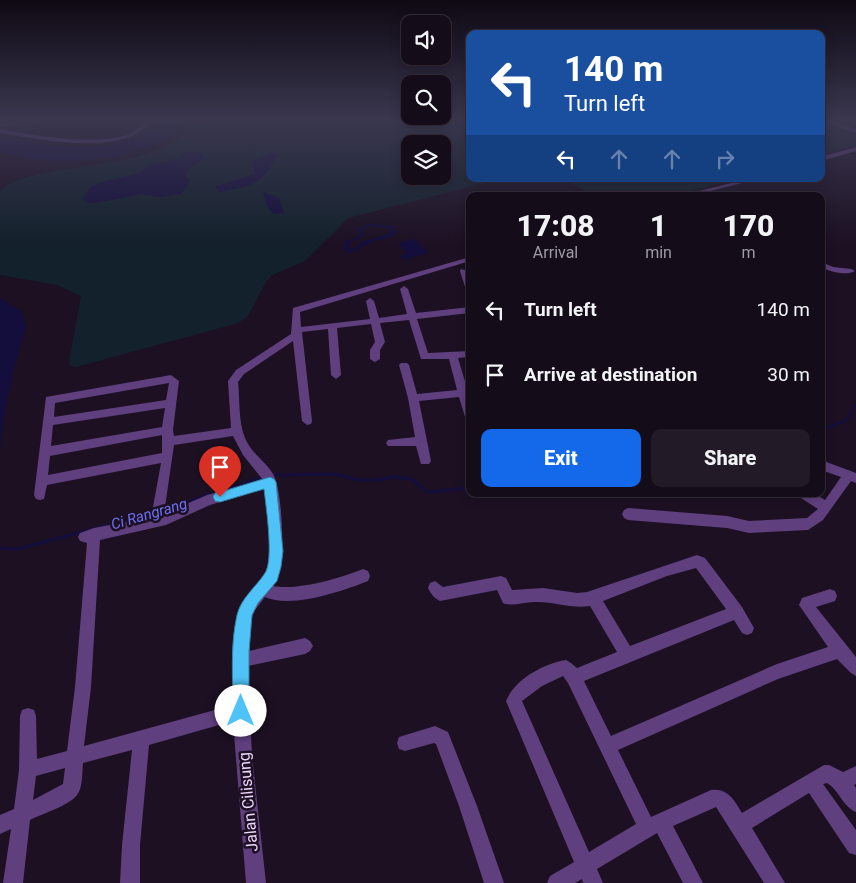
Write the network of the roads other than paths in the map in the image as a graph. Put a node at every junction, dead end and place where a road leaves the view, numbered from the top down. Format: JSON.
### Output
{"nodes":[{"id":1,"x":742,"y":182,"type":"edge"},
{"id":2,"x":699,"y":192,"type":"edge"},
{"id":3,"x":466,"y":261,"type":"edge"},
{"id":4,"x":825,"y":266,"type":"edge"},
{"id":5,"x":464,"y":271,"type":"dead end"},
{"id":6,"x":851,"y":271,"type":"dead end"},
{"id":7,"x":466,"y":277,"type":"edge"},
{"id":8,"x":404,"y":289,"type":"dead end"},
{"id":9,"x":370,"y":300,"type":"dead end"},
{"id":10,"x":466,"y":310,"type":"edge"},
{"id":11,"x":412,"y":316,"type":"junction"},
{"id":12,"x":375,"y":320,"type":"junction"},
{"id":13,"x":332,"y":325,"type":"junction"},
{"id":14,"x":297,"y":331,"type":"junction"},
{"id":15,"x":466,"y":354,"type":"edge"},
{"id":16,"x":453,"y":356,"type":"junction"},
{"id":17,"x":375,"y":359,"type":"dead end"},
{"id":18,"x":404,"y":366,"type":"dead end"},
{"id":19,"x":336,"y":375,"type":"dead end"},
{"id":20,"x":463,"y":393,"type":"junction"},
{"id":21,"x":413,"y":398,"type":"junction"},
{"id":22,"x":171,"y":403,"type":"junction"},
{"id":23,"x":466,"y":403,"type":"edge"},
{"id":24,"x":307,"y":421,"type":"dead end"},
{"id":25,"x":48,"y":422,"type":"junction"},
{"id":26,"x":236,"y":431,"type":"junction"},
{"id":27,"x":168,"y":435,"type":"junction"},
{"id":28,"x":420,"y":440,"type":"junction"},
{"id":29,"x":392,"y":443,"type":"dead end"},
{"id":30,"x":45,"y":452,"type":"junction"},
{"id":31,"x":167,"y":457,"type":"junction"},
{"id":32,"x":425,"y":461,"type":"dead end"},
{"id":33,"x":825,"y":467,"type":"edge"},
{"id":34,"x":267,"y":476,"type":"junction"},
{"id":35,"x":852,"y":477,"type":"edge"},
{"id":36,"x":42,"y":481,"type":"junction"},
{"id":37,"x":40,"y":494,"type":"dead end"},
{"id":38,"x":810,"y":497,"type":"edge"},
{"id":39,"x":825,"y":507,"type":"junction"},
{"id":40,"x":162,"y":513,"type":"junction"},
{"id":41,"x":628,"y":514,"type":"dead end"},
{"id":42,"x":363,"y":576,"type":"dead end"},
{"id":43,"x":263,"y":587,"type":"junction"},
{"id":44,"x":435,"y":588,"type":"dead end"},
{"id":45,"x":830,"y":596,"type":"dead end"},
{"id":46,"x":593,"y":598,"type":"junction"},
{"id":47,"x":737,"y":612,"type":"junction"},
{"id":48,"x":747,"y":628,"type":"dead end"},
{"id":49,"x":305,"y":646,"type":"dead end"},
{"id":50,"x":840,"y":651,"type":"junction"},
{"id":51,"x":627,"y":655,"type":"junction"},
{"id":52,"x":241,"y":660,"type":"junction"},
{"id":53,"x":856,"y":668,"type":"edge"},
{"id":54,"x":574,"y":677,"type":"junction"},
{"id":55,"x":241,"y":711,"type":"junction"},
{"id":56,"x":28,"y":716,"type":"dead end"},
{"id":57,"x":141,"y":739,"type":"junction"},
{"id":58,"x":405,"y":743,"type":"dead end"},
{"id":59,"x":608,"y":746,"type":"junction"},
{"id":60,"x":75,"y":758,"type":"junction"},
{"id":61,"x":28,"y":770,"type":"junction"},
{"id":62,"x":848,"y":778,"type":"edge"},
{"id":63,"x":812,"y":783,"type":"junction"},
{"id":64,"x":856,"y":804,"type":"edge"},
{"id":65,"x":21,"y":817,"type":"junction"},
{"id":66,"x":0,"y":825,"type":"edge"},
{"id":67,"x":654,"y":825,"type":"junction"},
{"id":68,"x":740,"y":825,"type":"junction"},
{"id":69,"x":856,"y":846,"type":"edge"},
{"id":70,"x":590,"y":874,"type":"edge"},
{"id":71,"x":13,"y":883,"type":"edge"},
{"id":72,"x":130,"y":883,"type":"edge"},
{"id":73,"x":256,"y":883,"type":"edge"},
{"id":74,"x":494,"y":883,"type":"edge"},
{"id":75,"x":557,"y":883,"type":"edge"},
{"id":76,"x":693,"y":883,"type":"edge"},
{"id":77,"x":775,"y":883,"type":"edge"}],
"edges":[{"from":1,"to":2,"type":"street"},
{"from":3,"to":14,"type":"street"},
{"from":4,"to":6,"type":"street"},
{"from":5,"to":7,"type":"street"},
{"from":8,"to":11,"type":"street"},
{"from":9,"to":12,"type":"street"},
{"from":10,"to":11,"type":"street"},
{"from":11,"to":12,"type":"street"},
{"from":11,"to":16,"type":"street"},
{"from":12,"to":13,"type":"street"},
{"from":12,"to":17,"type":"street"},
{"from":13,"to":14,"type":"street"},
{"from":13,"to":19,"type":"street"},
{"from":14,"to":24,"type":"street"},
{"from":14,"to":26,"type":"street"},
{"from":15,"to":16,"type":"street"},
{"from":16,"to":20,"type":"street"},
{"from":18,"to":21,"type":"street"},
{"from":20,"to":21,"type":"street"},
{"from":20,"to":23,"type":"street"},
{"from":21,"to":28,"type":"street"},
{"from":22,"to":25,"type":"street"},
{"from":22,"to":25,"type":"street"},
{"from":22,"to":27,"type":"street"},
{"from":25,"to":30,"type":"street"},
{"from":26,"to":27,"type":"street"},
{"from":26,"to":34,"type":"street"},
{"from":27,"to":30,"type":"street"},
{"from":27,"to":31,"type":"street"},
{"from":28,"to":29,"type":"street"},
{"from":28,"to":32,"type":"street"},
{"from":30,"to":36,"type":"street"},
{"from":31,"to":36,"type":"street"},
{"from":31,"to":40,"type":"street"},
{"from":33,"to":35,"type":"street"},
{"from":34,"to":40,"type":"street"},
{"from":34,"to":43,"type":"street","name":"Jalan Cilisung"},
{"from":35,"to":39,"type":"street"},
{"from":36,"to":37,"type":"street"},
{"from":38,"to":39,"type":"street"},
{"from":39,"to":41,"type":"street"},
{"from":40,"to":60,"type":"street"},
{"from":42,"to":43,"type":"street"},
{"from":43,"to":52,"type":"street","name":"Jalan Cilisung"},
{"from":44,"to":46,"type":"street"},
{"from":45,"to":50,"type":"street"},
{"from":46,"to":47,"type":"street"},
{"from":46,"to":51,"type":"street"},
{"from":47,"to":48,"type":"street"},
{"from":47,"to":51,"type":"street"},
{"from":49,"to":52,"type":"street"},
{"from":50,"to":53,"type":"street"},
{"from":50,"to":59,"type":"street"},
{"from":51,"to":54,"type":"street"},
{"from":52,"to":55,"type":"street","name":"Jalan Cilisung"},
{"from":54,"to":59,"type":"street"},
{"from":54,"to":70,"type":"street"},
{"from":55,"to":57,"type":"street"},
{"from":55,"to":73,"type":"street","name":"Jalan Cilisung"},
{"from":56,"to":61,"type":"street"},
{"from":57,"to":60,"type":"street"},
{"from":57,"to":72,"type":"street"},
{"from":58,"to":74,"type":"street"},
{"from":59,"to":67,"type":"street"},
{"from":60,"to":61,"type":"street"},
{"from":60,"to":65,"type":"street"},
{"from":61,"to":65,"type":"street"},
{"from":62,"to":63,"type":"street"},
{"from":62,"to":64,"type":"street"},
{"from":63,"to":68,"type":"street"},
{"from":63,"to":69,"type":"street"},
{"from":65,"to":66,"type":"street"},
{"from":65,"to":71,"type":"street"},
{"from":67,"to":68,"type":"street"},
{"from":67,"to":70,"type":"street"},
{"from":67,"to":76,"type":"street"},
{"from":68,"to":77,"type":"street"},
{"from":70,"to":75,"type":"street"}]}
